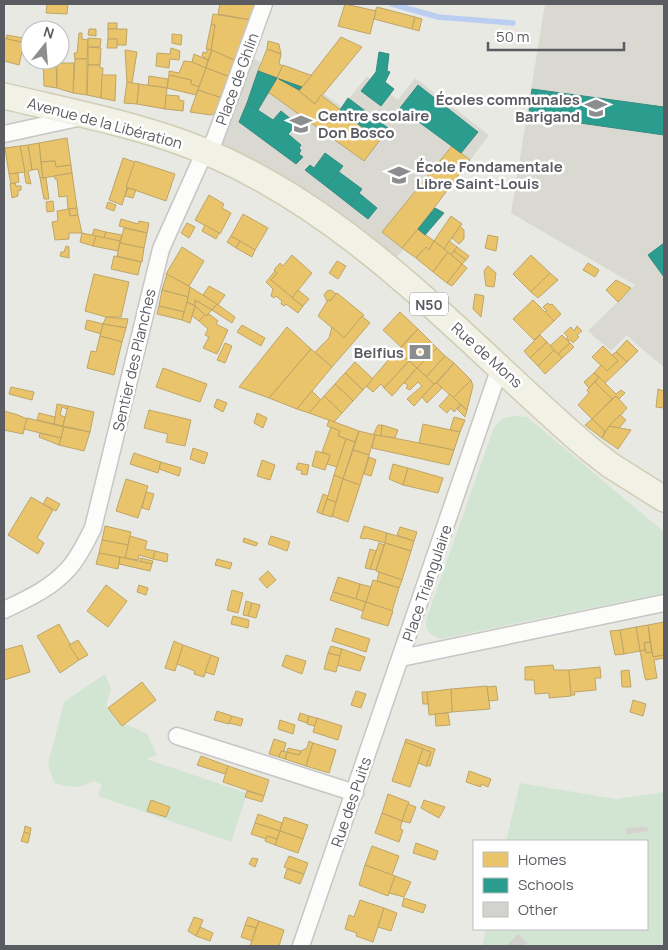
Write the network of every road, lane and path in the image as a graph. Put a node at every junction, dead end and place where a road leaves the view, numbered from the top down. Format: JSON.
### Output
{"nodes":[{"id":1,"x":264,"y":4,"type":"edge"},
{"id":2,"x":4,"y":96,"type":"edge"},
{"id":3,"x":86,"y":116,"type":"junction"},
{"id":4,"x":4,"y":134,"type":"edge"},
{"id":5,"x":206,"y":151,"type":"junction"},
{"id":6,"x":500,"y":367,"type":"junction"},
{"id":7,"x":664,"y":499,"type":"edge"},
{"id":8,"x":664,"y":603,"type":"edge"},
{"id":9,"x":4,"y":610,"type":"edge"},
{"id":10,"x":401,"y":658,"type":"junction"},
{"id":11,"x":177,"y":736,"type":"dead end"},
{"id":12,"x":355,"y":793,"type":"junction"},
{"id":13,"x":301,"y":946,"type":"edge"}],
"edges":[{"from":1,"to":5,"type":"street","name":"Place de Ghlin"},
{"from":2,"to":3,"type":"main road","name":"Avenue de la Libération","number":"N50"},
{"from":3,"to":4,"type":"street"},
{"from":3,"to":5,"type":"main road","name":"Avenue de la Libération","number":"N50"},
{"from":5,"to":6,"type":"main road","name":"Rue de Mons","number":"N50"},
{"from":5,"to":9,"type":"street","name":"Sentier des Planches"},
{"from":6,"to":7,"type":"main road","name":"Rue de Mons","number":"N50"},
{"from":6,"to":10,"type":"street","name":"Place Triangulaire"},
{"from":8,"to":10,"type":"street","name":"Place Triangulaire"},
{"from":10,"to":12,"type":"street","name":"Rue des Puits"},
{"from":11,"to":12,"type":"street"},
{"from":12,"to":13,"type":"street","name":"Rue des Puits"}]}
